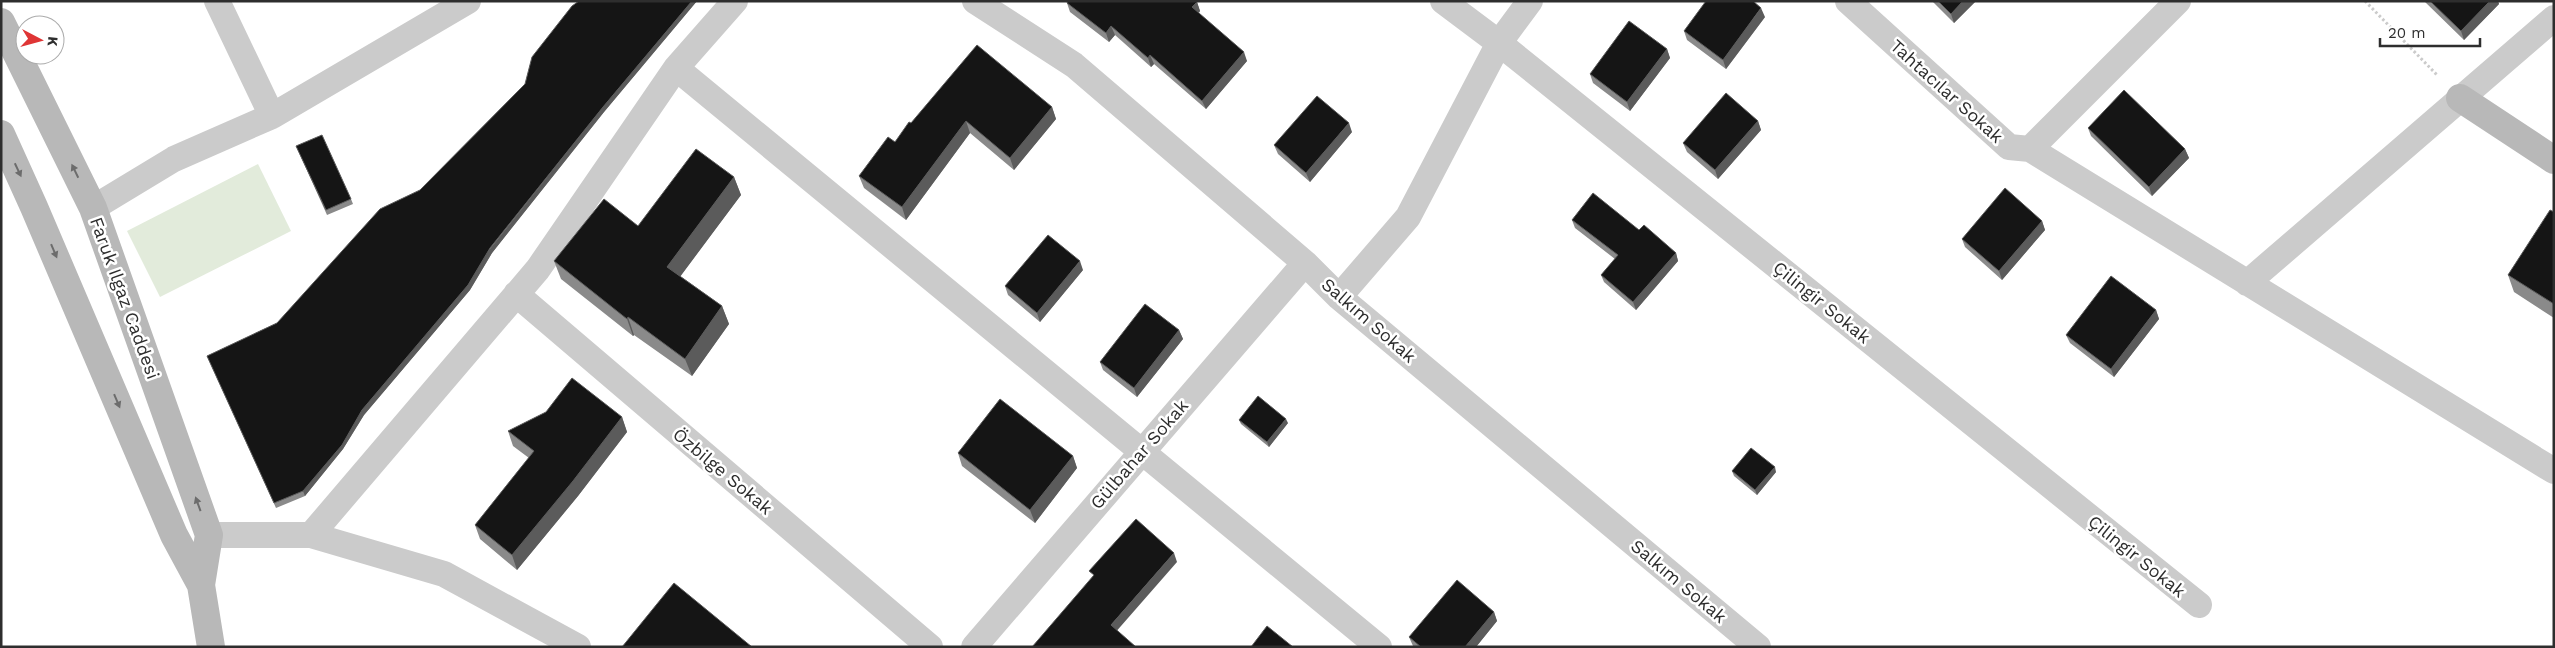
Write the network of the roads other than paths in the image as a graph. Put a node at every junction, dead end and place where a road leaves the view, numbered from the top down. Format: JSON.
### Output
{"nodes":[{"id":1,"x":217,"y":1,"type":"edge"},
{"id":2,"x":468,"y":1,"type":"edge"},
{"id":3,"x":735,"y":1,"type":"edge"},
{"id":4,"x":975,"y":1,"type":"edge"},
{"id":5,"x":1443,"y":1,"type":"edge"},
{"id":6,"x":1530,"y":1,"type":"edge"},
{"id":7,"x":1848,"y":1,"type":"edge"},
{"id":8,"x":2178,"y":1,"type":"edge"},
{"id":9,"x":2554,"y":18,"type":"edge"},
{"id":10,"x":1,"y":22,"type":"edge"},
{"id":11,"x":1499,"y":43,"type":"junction"},
{"id":12,"x":676,"y":68,"type":"junction"},
{"id":13,"x":2460,"y":98,"type":"junction"},
{"id":14,"x":272,"y":116,"type":"junction"},
{"id":15,"x":1,"y":134,"type":"edge"},
{"id":16,"x":2030,"y":149,"type":"junction"},
{"id":17,"x":2554,"y":160,"type":"edge"},
{"id":18,"x":93,"y":208,"type":"junction"},
{"id":19,"x":1305,"y":263,"type":"junction"},
{"id":20,"x":2247,"y":282,"type":"junction"},
{"id":21,"x":516,"y":294,"type":"junction"},
{"id":22,"x":1339,"y":297,"type":"junction"},
{"id":23,"x":1141,"y":451,"type":"junction"},
{"id":24,"x":2554,"y":471,"type":"edge"},
{"id":25,"x":209,"y":535,"type":"junction"},
{"id":26,"x":311,"y":535,"type":"junction"},
{"id":27,"x":201,"y":585,"type":"junction"},
{"id":28,"x":2199,"y":605,"type":"dead end"},
{"id":29,"x":210,"y":647,"type":"edge"},
{"id":30,"x":578,"y":647,"type":"edge"},
{"id":31,"x":930,"y":647,"type":"edge"},
{"id":32,"x":974,"y":647,"type":"edge"},
{"id":33,"x":1379,"y":647,"type":"edge"},
{"id":34,"x":1758,"y":647,"type":"edge"}],
"edges":[{"from":1,"to":14,"type":"street"},
{"from":2,"to":14,"type":"street"},
{"from":3,"to":12,"type":"street"},
{"from":4,"to":19,"type":"street","name":"Salkım Sokak"},
{"from":5,"to":11,"type":"street","name":"Çilingir Sokak"},
{"from":6,"to":11,"type":"street"},
{"from":7,"to":16,"type":"street","name":"Tahtacılar Sokak"},
{"from":8,"to":16,"type":"street"},
{"from":9,"to":13,"type":"street"},
{"from":18,"to":10,"type":"street","name":"Faruk Ilgaz Caddesi","one_way":true},
{"from":11,"to":22,"type":"street"},
{"from":11,"to":28,"type":"street","name":"Çilingir Sokak"},
{"from":12,"to":21,"type":"street"},
{"from":12,"to":23,"type":"street"},
{"from":13,"to":17,"type":"street"},
{"from":13,"to":20,"type":"street"},
{"from":14,"to":18,"type":"street"},
{"from":15,"to":27,"type":"street","name":"Faruk Ilgaz Caddesi","one_way":true},
{"from":16,"to":20,"type":"street"},
{"from":25,"to":18,"type":"street","name":"Faruk Ilgaz Caddesi","one_way":true},
{"from":19,"to":22,"type":"street","name":"Salkım Sokak"},
{"from":19,"to":23,"type":"street","name":"Gülbahar Sokak"},
{"from":20,"to":24,"type":"street"},
{"from":21,"to":26,"type":"street"},
{"from":21,"to":31,"type":"street","name":"Özbilge Sokak"},
{"from":22,"to":34,"type":"street","name":"Salkım Sokak"},
{"from":23,"to":32,"type":"street","name":"Gülbahar Sokak"},
{"from":23,"to":33,"type":"street"},
{"from":25,"to":26,"type":"street"},
{"from":25,"to":27,"type":"street","name":"Faruk Ilgaz Caddesi"},
{"from":26,"to":30,"type":"street"},
{"from":27,"to":29,"type":"street","name":"Faruk Ilgaz Caddesi"}]}
